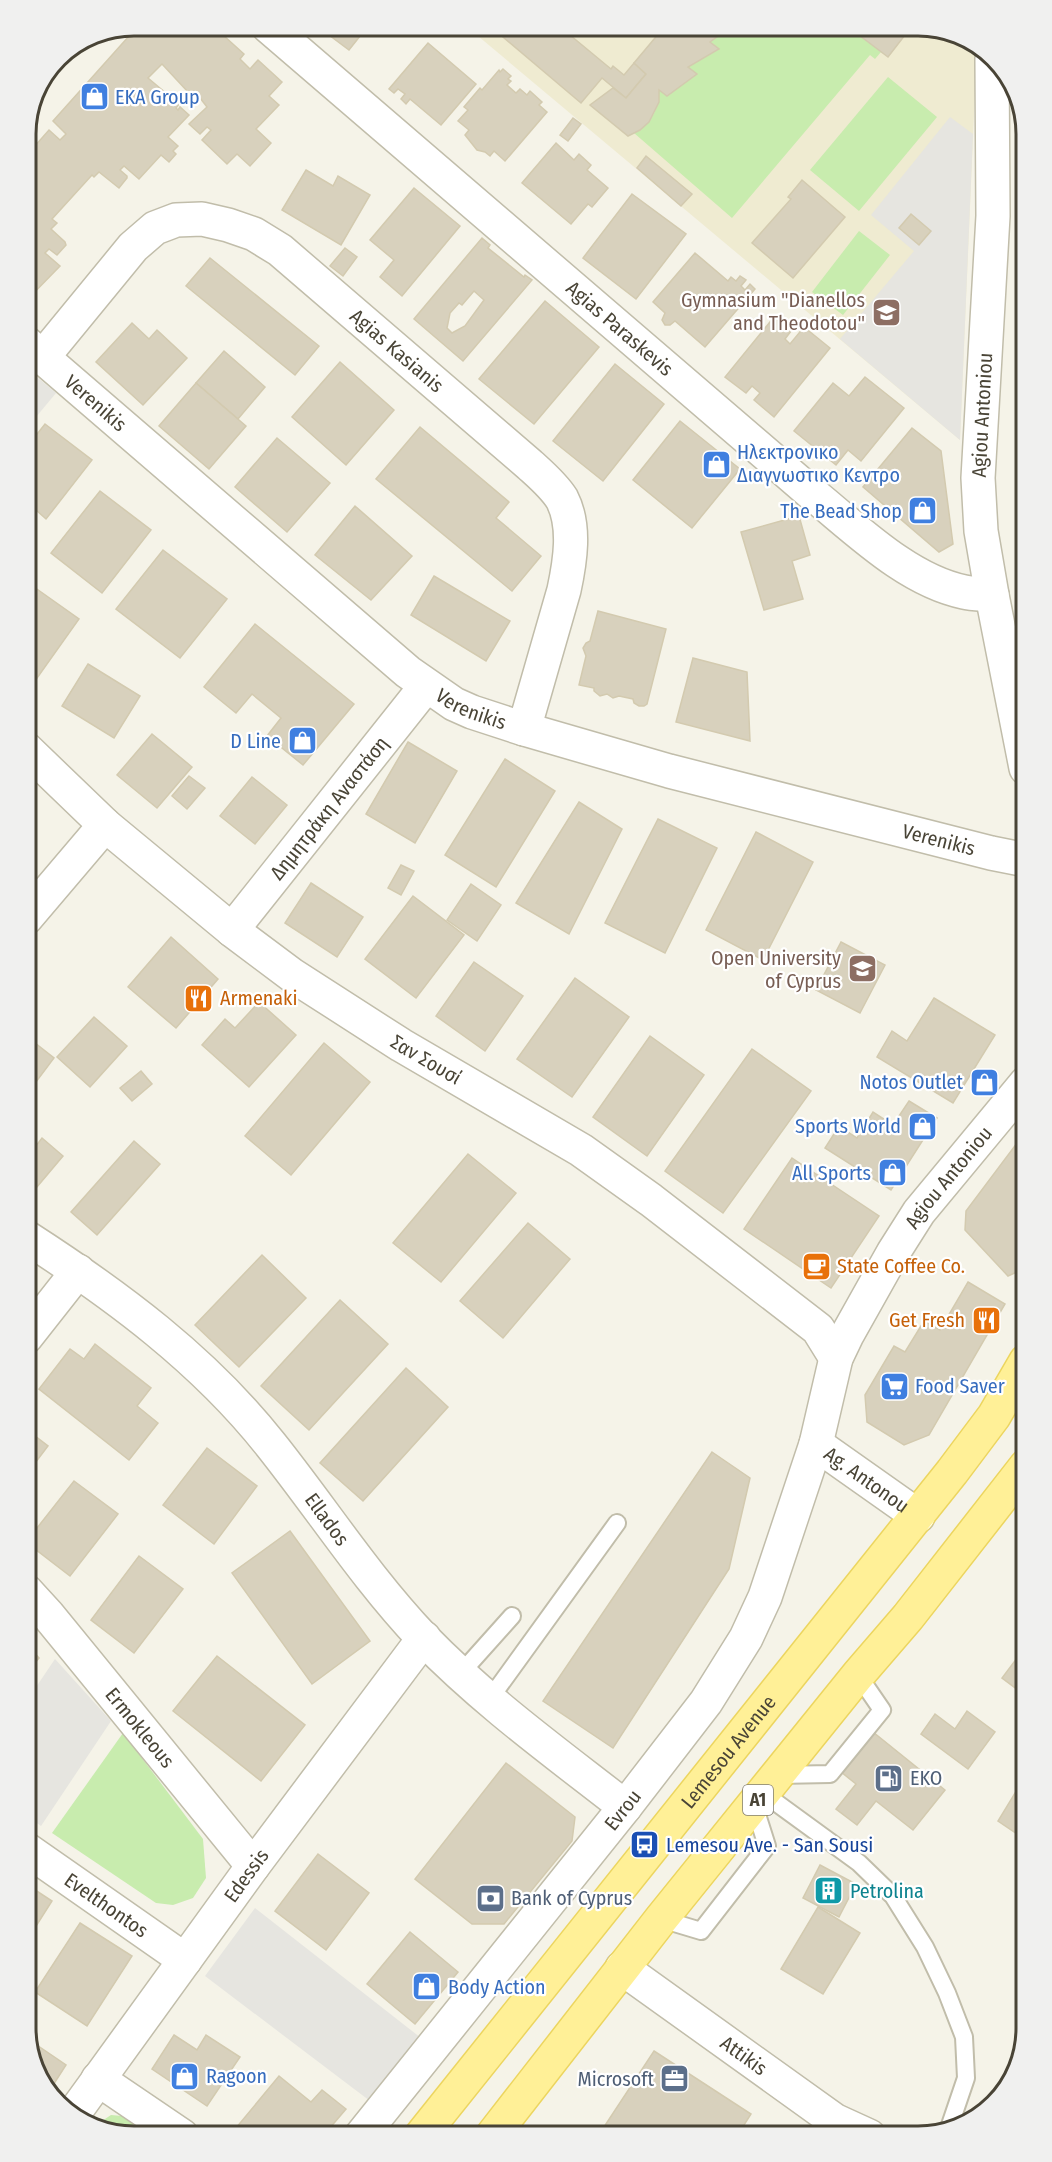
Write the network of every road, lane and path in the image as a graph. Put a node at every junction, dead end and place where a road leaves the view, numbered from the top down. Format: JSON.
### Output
{"nodes":[{"id":1,"x":280,"y":36,"type":"edge"},
{"id":2,"x":992,"y":70,"type":"edge"},
{"id":3,"x":36,"y":349,"type":"edge"},
{"id":4,"x":36,"y":353,"type":"edge"},
{"id":5,"x":992,"y":595,"type":"junction"},
{"id":6,"x":426,"y":686,"type":"junction"},
{"id":7,"x":1016,"y":717,"type":"edge"},
{"id":8,"x":524,"y":729,"type":"junction"},
{"id":9,"x":36,"y":759,"type":"edge"},
{"id":10,"x":105,"y":825,"type":"junction"},
{"id":11,"x":1016,"y":858,"type":"edge"},
{"id":12,"x":36,"y":906,"type":"edge"},
{"id":13,"x":232,"y":930,"type":"junction"},
{"id":14,"x":1016,"y":1095,"type":"edge"},
{"id":15,"x":36,"y":1244,"type":"edge"},
{"id":16,"x":78,"y":1271,"type":"junction"},
{"id":17,"x":36,"y":1324,"type":"edge"},
{"id":18,"x":836,"y":1358,"type":"junction"},
{"id":19,"x":1016,"y":1378,"type":"edge"},
{"id":20,"x":816,"y":1444,"type":"junction"},
{"id":21,"x":1016,"y":1479,"type":"edge"},
{"id":22,"x":918,"y":1516,"type":"junction"},
{"id":23,"x":617,"y":1523,"type":"dead end"},
{"id":24,"x":36,"y":1602,"type":"edge"},
{"id":25,"x":512,"y":1616,"type":"dead end"},
{"id":26,"x":424,"y":1638,"type":"junction"},
{"id":27,"x":461,"y":1672,"type":"junction"},
{"id":28,"x":489,"y":1700,"type":"junction"},
{"id":29,"x":765,"y":1791,"type":"junction"},
{"id":30,"x":625,"y":1808,"type":"junction"},
{"id":31,"x":36,"y":1856,"type":"edge"},
{"id":32,"x":254,"y":1866,"type":"junction"},
{"id":33,"x":185,"y":1960,"type":"junction"},
{"id":34,"x":622,"y":1968,"type":"junction"},
{"id":35,"x":98,"y":2079,"type":"junction"},
{"id":36,"x":77,"y":2108,"type":"edge"},
{"id":37,"x":952,"y":2120,"type":"edge"},
{"id":38,"x":167,"y":2126,"type":"edge"},
{"id":39,"x":369,"y":2126,"type":"edge"},
{"id":40,"x":429,"y":2126,"type":"edge"},
{"id":41,"x":500,"y":2126,"type":"edge"},
{"id":42,"x":825,"y":2126,"type":"edge"}],
"edges":[{"from":1,"to":5,"type":"street","name":"Agias Paraskevis"},
{"from":2,"to":5,"type":"street","name":"Agiou Antoniou"},
{"from":3,"to":8,"type":"street","name":"Agias Kasianis"},
{"from":4,"to":6,"type":"street","name":"Verenikis"},
{"from":5,"to":7,"type":"street","name":"Agiou Antoniou"},
{"from":6,"to":8,"type":"street","name":"Verenikis"},
{"from":6,"to":13,"type":"street","name":"Δημητράκη Αναστάση"},
{"from":8,"to":11,"type":"street","name":"Verenikis"},
{"from":9,"to":10,"type":"street","name":"Σαν Σουσί"},
{"from":10,"to":12,"type":"street"},
{"from":10,"to":13,"type":"street","name":"Σαν Σουσί"},
{"from":13,"to":18,"type":"street","name":"Σαν Σουσί"},
{"from":14,"to":18,"type":"street","name":"Agiou Antoniou"},
{"from":15,"to":16,"type":"street","name":"Ellados"},
{"from":16,"to":17,"type":"street"},
{"from":16,"to":26,"type":"street","name":"Ellados"},
{"from":18,"to":20,"type":"street","name":"Agiou Antoniou"},
{"from":19,"to":22,"type":"main road","name":"Lemesou Avenue"},
{"from":20,"to":22,"type":"street","name":"Ag. Antonou"},
{"from":20,"to":30,"type":"street","name":"Evrou"},
{"from":21,"to":29,"type":"main road","number":"A1"},
{"from":22,"to":40,"type":"main road","name":"Lemesou Avenue"},
{"from":23,"to":28,"type":"lane"},
{"from":24,"to":32,"type":"street","name":"Ermokleous"},
{"from":25,"to":27,"type":"lane"},
{"from":26,"to":27,"type":"street","name":"Ellados"},
{"from":26,"to":32,"type":"street","name":"Edessis"},
{"from":27,"to":28,"type":"street","name":"Ellados"},
{"from":28,"to":30,"type":"street","name":"Ellados"},
{"from":29,"to":34,"type":"main road","number":"A1"},
{"from":29,"to":37,"type":"lane"},
{"from":30,"to":39,"type":"street","name":"Evrou"},
{"from":31,"to":33,"type":"street","name":"Evelthontos"},
{"from":32,"to":33,"type":"street","name":"Edessis"},
{"from":33,"to":35,"type":"street","name":"Edessis"},
{"from":34,"to":41,"type":"main road","number":"A1"},
{"from":34,"to":42,"type":"street","name":"Attikis"},
{"from":35,"to":36,"type":"street","name":"Edessis"},
{"from":35,"to":38,"type":"street"}]}
